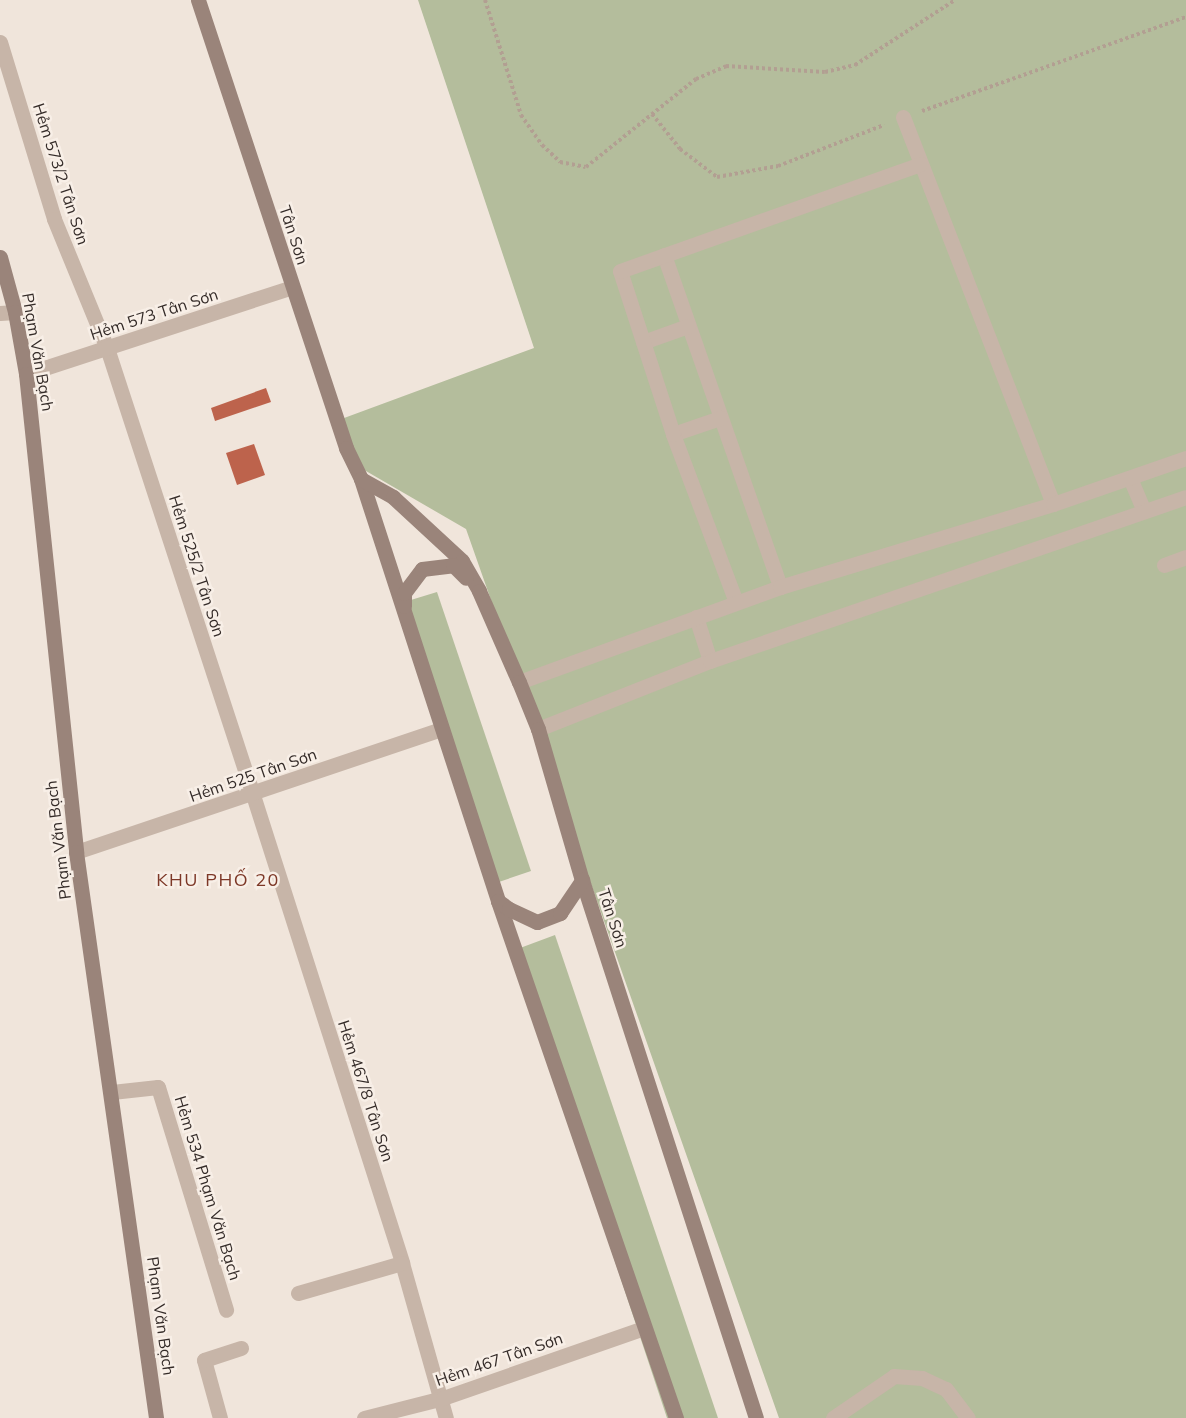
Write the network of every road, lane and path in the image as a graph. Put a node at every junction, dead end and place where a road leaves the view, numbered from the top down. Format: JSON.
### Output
{"nodes":[{"id":1,"x":198,"y":0,"type":"edge"},
{"id":2,"x":485,"y":0,"type":"edge"},
{"id":3,"x":955,"y":0,"type":"edge"},
{"id":4,"x":0,"y":42,"type":"edge"},
{"id":5,"x":903,"y":117,"type":"dead end"},
{"id":6,"x":920,"y":164,"type":"junction"},
{"id":7,"x":664,"y":255,"type":"junction"},
{"id":8,"x":0,"y":257,"type":"edge"},
{"id":9,"x":292,"y":287,"type":"junction"},
{"id":10,"x":7,"y":312,"type":"edge"},
{"id":11,"x":688,"y":326,"type":"junction"},
{"id":12,"x":644,"y":342,"type":"junction"},
{"id":13,"x":107,"y":348,"type":"junction"},
{"id":14,"x":27,"y":374,"type":"junction"},
{"id":15,"x":720,"y":418,"type":"junction"},
{"id":16,"x":673,"y":434,"type":"junction"},
{"id":17,"x":1186,"y":458,"type":"edge"},
{"id":18,"x":1130,"y":478,"type":"junction"},
{"id":19,"x":361,"y":479,"type":"junction"},
{"id":20,"x":1186,"y":496,"type":"edge"},
{"id":21,"x":1053,"y":504,"type":"junction"},
{"id":22,"x":1144,"y":511,"type":"junction"},
{"id":23,"x":1186,"y":557,"type":"edge"},
{"id":24,"x":1164,"y":565,"type":"dead end"},
{"id":25,"x":780,"y":587,"type":"junction"},
{"id":26,"x":479,"y":591,"type":"junction"},
{"id":27,"x":736,"y":602,"type":"junction"},
{"id":28,"x":404,"y":613,"type":"junction"},
{"id":29,"x":696,"y":617,"type":"junction"},
{"id":30,"x":710,"y":661,"type":"junction"},
{"id":31,"x":519,"y":682,"type":"junction"},
{"id":32,"x":441,"y":729,"type":"junction"},
{"id":33,"x":538,"y":729,"type":"junction"},
{"id":34,"x":253,"y":795,"type":"junction"},
{"id":35,"x":76,"y":852,"type":"junction"},
{"id":36,"x":582,"y":880,"type":"junction"},
{"id":37,"x":498,"y":901,"type":"junction"},
{"id":38,"x":112,"y":1092,"type":"junction"},
{"id":39,"x":402,"y":1263,"type":"junction"},
{"id":40,"x":298,"y":1293,"type":"dead end"},
{"id":41,"x":226,"y":1310,"type":"dead end"},
{"id":42,"x":644,"y":1328,"type":"junction"},
{"id":43,"x":241,"y":1348,"type":"dead end"},
{"id":44,"x":443,"y":1398,"type":"junction"},
{"id":45,"x":156,"y":1418,"type":"edge"},
{"id":46,"x":220,"y":1418,"type":"edge"},
{"id":47,"x":364,"y":1418,"type":"edge"},
{"id":48,"x":447,"y":1418,"type":"edge"},
{"id":49,"x":676,"y":1418,"type":"edge"},
{"id":50,"x":756,"y":1418,"type":"edge"},
{"id":51,"x":833,"y":1418,"type":"edge"},
{"id":52,"x":968,"y":1418,"type":"edge"}],
"edges":[{"from":1,"to":9,"type":"street","name":"Tân Sơn"},
{"from":2,"to":3,"type":"path"},
{"from":4,"to":13,"type":"street","name":"Hẻm 573/2 Tân Sơn"},
{"from":5,"to":6,"type":"street"},
{"from":6,"to":7,"type":"street"},
{"from":6,"to":21,"type":"street"},
{"from":7,"to":11,"type":"street"},
{"from":7,"to":12,"type":"street"},
{"from":8,"to":10,"type":"street","name":"Phạm Văn Bạch"},
{"from":9,"to":13,"type":"street","name":"Hẻm 573 Tân Sơn"},
{"from":9,"to":19,"type":"street","name":"Tân Sơn"},
{"from":10,"to":14,"type":"street","name":"Phạm Văn Bạch"},
{"from":11,"to":12,"type":"street"},
{"from":11,"to":15,"type":"street"},
{"from":12,"to":16,"type":"street"},
{"from":13,"to":14,"type":"street","name":"Hẻm 573 Tân Sơn"},
{"from":13,"to":34,"type":"street","name":"Hẻm 525/2 Tân Sơn"},
{"from":14,"to":35,"type":"street","name":"Phạm Văn Bạch"},
{"from":15,"to":16,"type":"street"},
{"from":15,"to":25,"type":"street"},
{"from":16,"to":27,"type":"street"},
{"from":17,"to":18,"type":"street"},
{"from":18,"to":21,"type":"street"},
{"from":18,"to":22,"type":"street"},
{"from":19,"to":26,"type":"street","name":"Tân Sơn"},
{"from":19,"to":28,"type":"street","name":"Tân Sơn"},
{"from":20,"to":22,"type":"street"},
{"from":21,"to":25,"type":"street"},
{"from":22,"to":30,"type":"street"},
{"from":23,"to":24,"type":"street"},
{"from":25,"to":27,"type":"street"},
{"from":26,"to":28,"type":"street"},
{"from":26,"to":31,"type":"street","name":"Tân Sơn"},
{"from":27,"to":29,"type":"street"},
{"from":28,"to":32,"type":"street","name":"Tân Sơn"},
{"from":29,"to":30,"type":"street"},
{"from":29,"to":31,"type":"street"},
{"from":30,"to":33,"type":"street"},
{"from":31,"to":33,"type":"street","name":"Tân Sơn"},
{"from":32,"to":34,"type":"street","name":"Hẻm 525 Tân Sơn"},
{"from":32,"to":37,"type":"street","name":"Tân Sơn"},
{"from":33,"to":36,"type":"street","name":"Tân Sơn"},
{"from":34,"to":35,"type":"street","name":"Hẻm 525 Tân Sơn"},
{"from":34,"to":39,"type":"street","name":"Hẻm 467/8 Tân Sơn"},
{"from":35,"to":38,"type":"street","name":"Phạm Văn Bạch"},
{"from":36,"to":37,"type":"street"},
{"from":36,"to":50,"type":"street","name":"Tân Sơn"},
{"from":37,"to":42,"type":"street","name":"Tân Sơn"},
{"from":38,"to":41,"type":"street","name":"Hẻm 534 Phạm Văn Bạch"},
{"from":38,"to":45,"type":"street","name":"Phạm Văn Bạch"},
{"from":39,"to":40,"type":"street"},
{"from":39,"to":44,"type":"street","name":"Hẻm 467/8 Tân Sơn"},
{"from":42,"to":44,"type":"street","name":"Hẻm 467 Tân Sơn"},
{"from":42,"to":49,"type":"street","name":"Tân Sơn"},
{"from":43,"to":46,"type":"street"},
{"from":44,"to":47,"type":"street","name":"Hẻm 467 Tân Sơn"},
{"from":44,"to":48,"type":"street","name":"Hẻm 467/8 Tân Sơn"},
{"from":51,"to":52,"type":"street"}]}
